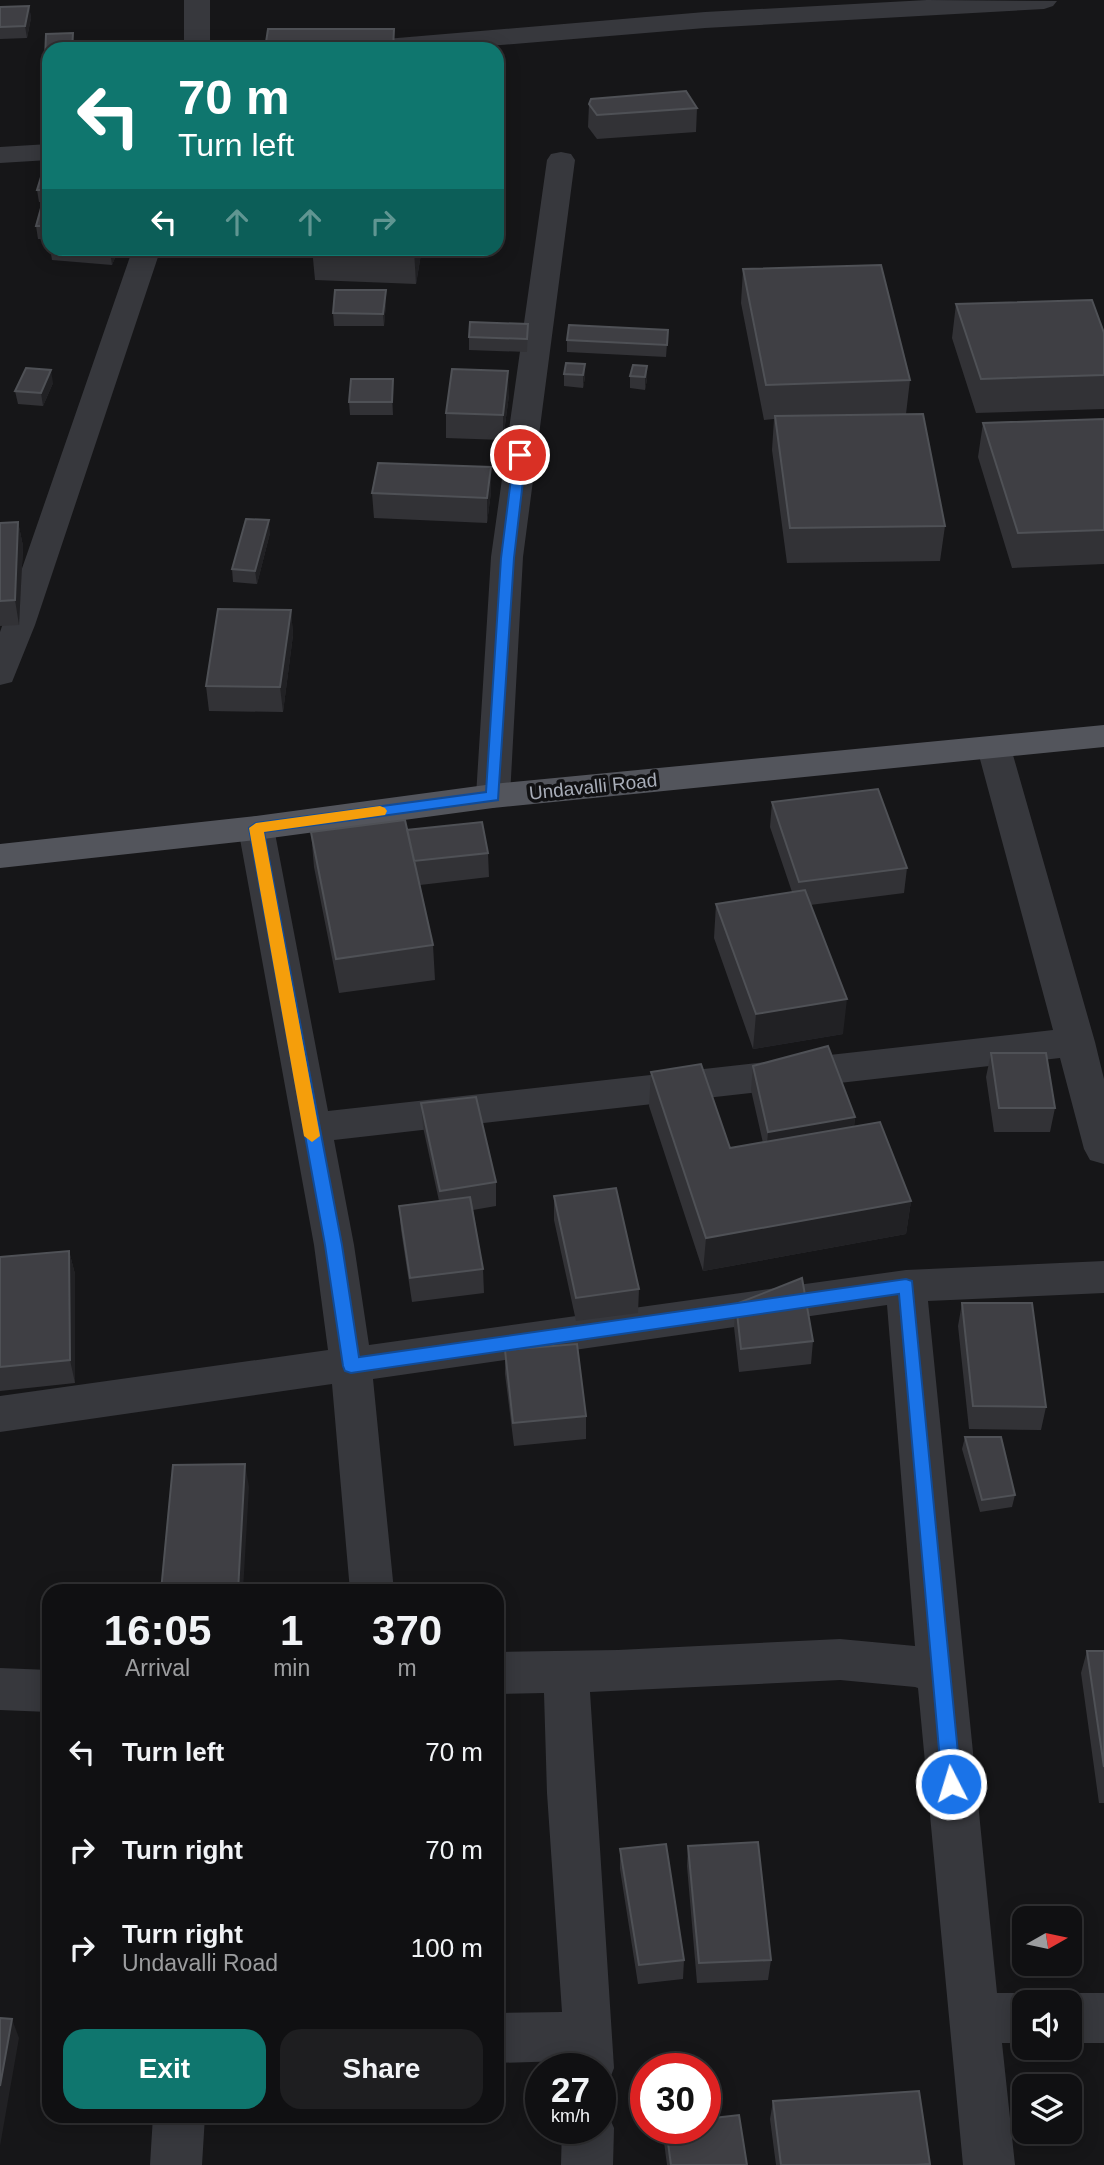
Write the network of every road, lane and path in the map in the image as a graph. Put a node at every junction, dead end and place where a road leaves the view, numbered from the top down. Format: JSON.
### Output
{"nodes":[{"id":1,"x":197,"y":0,"type":"edge"},
{"id":2,"x":1044,"y":1,"type":"edge"},
{"id":3,"x":704,"y":10,"type":"edge"},
{"id":4,"x":197,"y":42,"type":"edge"},
{"id":5,"x":423,"y":42,"type":"edge"},
{"id":6,"x":42,"y":152,"type":"edge"},
{"id":7,"x":0,"y":155,"type":"edge"},
{"id":8,"x":561,"y":160,"type":"dead end"},
{"id":9,"x":143,"y":256,"type":"edge"},
{"id":10,"x":0,"y":674,"type":"edge"},
{"id":11,"x":1104,"y":736,"type":"edge"},
{"id":12,"x":994,"y":748,"type":"junction"},
{"id":13,"x":493,"y":796,"type":"junction"},
{"id":14,"x":256,"y":828,"type":"junction"},
{"id":15,"x":0,"y":856,"type":"edge"},
{"id":16,"x":1076,"y":1042,"type":"junction"},
{"id":17,"x":311,"y":1128,"type":"junction"},
{"id":18,"x":1104,"y":1149,"type":"edge"},
{"id":19,"x":1104,"y":1277,"type":"edge"},
{"id":20,"x":906,"y":1286,"type":"junction"},
{"id":21,"x":351,"y":1366,"type":"junction"},
{"id":22,"x":0,"y":1414,"type":"edge"},
{"id":23,"x":371,"y":1584,"type":"edge"},
{"id":24,"x":504,"y":1673,"type":"edge"},
{"id":25,"x":940,"y":1673,"type":"junction"},
{"id":26,"x":566,"y":1674,"type":"junction"},
{"id":27,"x":0,"y":1689,"type":"edge"},
{"id":28,"x":42,"y":1691,"type":"edge"},
{"id":29,"x":975,"y":2018,"type":"junction"},
{"id":30,"x":1012,"y":2018,"type":"edge"},
{"id":31,"x":1082,"y":2018,"type":"edge"},
{"id":32,"x":1104,"y":2018,"type":"edge"},
{"id":33,"x":504,"y":2039,"type":"edge"},
{"id":34,"x":589,"y":2052,"type":"edge"},
{"id":35,"x":179,"y":2123,"type":"edge"},
{"id":36,"x":588,"y":2144,"type":"edge"},
{"id":37,"x":176,"y":2165,"type":"edge"},
{"id":38,"x":587,"y":2165,"type":"edge"},
{"id":39,"x":989,"y":2165,"type":"edge"}],
"edges":[{"from":1,"to":4,"type":"street"},
{"from":2,"to":3,"type":"street"},
{"from":3,"to":5,"type":"street"},
{"from":6,"to":7,"type":"street"},
{"from":8,"to":13,"type":"street"},
{"from":9,"to":10,"type":"street"},
{"from":11,"to":12,"type":"main road","name":"Undavalli Road"},
{"from":12,"to":13,"type":"main road","name":"Undavalli Road"},
{"from":12,"to":16,"type":"street"},
{"from":13,"to":14,"type":"main road","name":"Undavalli Road"},
{"from":14,"to":15,"type":"main road","name":"Undavalli Road"},
{"from":14,"to":17,"type":"street"},
{"from":16,"to":17,"type":"street"},
{"from":16,"to":18,"type":"street"},
{"from":17,"to":21,"type":"street"},
{"from":19,"to":20,"type":"street"},
{"from":20,"to":21,"type":"street"},
{"from":20,"to":25,"type":"street"},
{"from":21,"to":22,"type":"street"},
{"from":21,"to":23,"type":"street"},
{"from":24,"to":26,"type":"street"},
{"from":25,"to":26,"type":"street"},
{"from":25,"to":29,"type":"street"},
{"from":26,"to":34,"type":"street"},
{"from":27,"to":28,"type":"street"},
{"from":29,"to":30,"type":"street"},
{"from":29,"to":39,"type":"street"},
{"from":31,"to":32,"type":"street"},
{"from":33,"to":34,"type":"street"},
{"from":35,"to":37,"type":"street"},
{"from":36,"to":38,"type":"street"}]}
